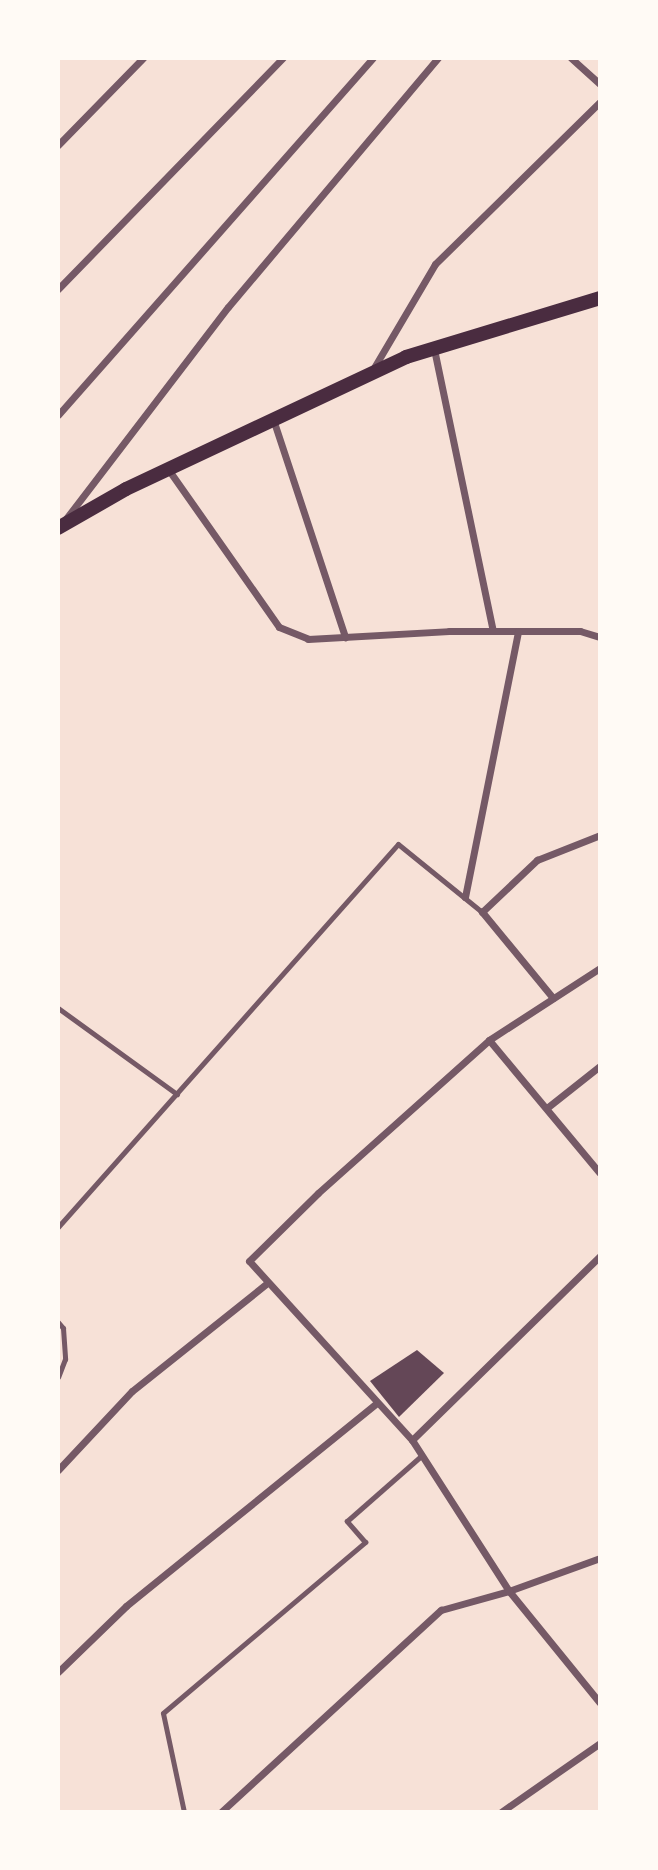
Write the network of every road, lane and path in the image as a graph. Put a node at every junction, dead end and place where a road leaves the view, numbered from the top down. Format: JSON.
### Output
{"nodes":[{"id":1,"x":143,"y":58,"type":"edge"},
{"id":2,"x":283,"y":58,"type":"edge"},
{"id":3,"x":373,"y":58,"type":"edge"},
{"id":4,"x":438,"y":58,"type":"edge"},
{"id":5,"x":572,"y":58,"type":"edge"},
{"id":6,"x":600,"y":84,"type":"edge"},
{"id":7,"x":600,"y":102,"type":"edge"},
{"id":8,"x":58,"y":145,"type":"edge"},
{"id":9,"x":58,"y":289,"type":"edge"},
{"id":10,"x":600,"y":298,"type":"edge"},
{"id":11,"x":434,"y":349,"type":"junction"},
{"id":12,"x":370,"y":374,"type":"junction"},
{"id":13,"x":58,"y":415,"type":"edge"},
{"id":14,"x":274,"y":419,"type":"junction"},
{"id":15,"x":168,"y":469,"type":"junction"},
{"id":16,"x":59,"y":527,"type":"edge"},
{"id":17,"x":493,"y":631,"type":"junction"},
{"id":18,"x":519,"y":631,"type":"junction"},
{"id":19,"x":345,"y":637,"type":"junction"},
{"id":20,"x":600,"y":637,"type":"edge"},
{"id":21,"x":600,"y":835,"type":"edge"},
{"id":22,"x":465,"y":897,"type":"junction"},
{"id":23,"x":482,"y":912,"type":"junction"},
{"id":24,"x":600,"y":968,"type":"edge"},
{"id":25,"x":553,"y":998,"type":"junction"},
{"id":26,"x":58,"y":1008,"type":"edge"},
{"id":27,"x":489,"y":1040,"type":"junction"},
{"id":28,"x":600,"y":1066,"type":"edge"},
{"id":29,"x":177,"y":1094,"type":"junction"},
{"id":30,"x":548,"y":1107,"type":"junction"},
{"id":31,"x":600,"y":1173,"type":"edge"},
{"id":32,"x":58,"y":1227,"type":"edge"},
{"id":33,"x":600,"y":1256,"type":"edge"},
{"id":34,"x":266,"y":1284,"type":"junction"},
{"id":35,"x":58,"y":1322,"type":"edge"},
{"id":36,"x":58,"y":1377,"type":"edge"},
{"id":37,"x":377,"y":1403,"type":"junction"},
{"id":38,"x":412,"y":1440,"type":"junction"},
{"id":39,"x":422,"y":1455,"type":"junction"},
{"id":40,"x":58,"y":1470,"type":"edge"},
{"id":41,"x":600,"y":1558,"type":"edge"},
{"id":42,"x":509,"y":1591,"type":"junction"},
{"id":43,"x":58,"y":1672,"type":"edge"},
{"id":44,"x":600,"y":1703,"type":"edge"},
{"id":45,"x":600,"y":1743,"type":"edge"},
{"id":46,"x":184,"y":1812,"type":"edge"},
{"id":47,"x":221,"y":1812,"type":"edge"},
{"id":48,"x":501,"y":1812,"type":"edge"}],
"edges":[{"from":1,"to":8,"type":"street"},
{"from":2,"to":9,"type":"street"},
{"from":3,"to":13,"type":"street"},
{"from":4,"to":16,"type":"street"},
{"from":5,"to":6,"type":"street"},
{"from":7,"to":12,"type":"street"},
{"from":10,"to":11,"type":"main road"},
{"from":11,"to":12,"type":"main road"},
{"from":11,"to":17,"type":"street"},
{"from":12,"to":14,"type":"main road"},
{"from":14,"to":15,"type":"main road"},
{"from":14,"to":19,"type":"street"},
{"from":15,"to":16,"type":"main road"},
{"from":15,"to":19,"type":"street"},
{"from":17,"to":18,"type":"street"},
{"from":17,"to":19,"type":"street"},
{"from":18,"to":20,"type":"street"},
{"from":18,"to":22,"type":"street"},
{"from":21,"to":23,"type":"street"},
{"from":22,"to":23,"type":"lane"},
{"from":22,"to":29,"type":"lane"},
{"from":23,"to":25,"type":"street"},
{"from":24,"to":25,"type":"street"},
{"from":25,"to":27,"type":"street"},
{"from":26,"to":29,"type":"lane"},
{"from":27,"to":30,"type":"street"},
{"from":27,"to":34,"type":"street"},
{"from":28,"to":30,"type":"street"},
{"from":29,"to":32,"type":"lane"},
{"from":30,"to":31,"type":"street"},
{"from":33,"to":38,"type":"street"},
{"from":34,"to":37,"type":"street"},
{"from":34,"to":40,"type":"street"},
{"from":35,"to":36,"type":"lane"},
{"from":37,"to":38,"type":"street"},
{"from":37,"to":43,"type":"street"},
{"from":38,"to":39,"type":"street"},
{"from":39,"to":42,"type":"street"},
{"from":39,"to":46,"type":"lane"},
{"from":41,"to":42,"type":"street"},
{"from":42,"to":44,"type":"street"},
{"from":42,"to":47,"type":"street"},
{"from":45,"to":48,"type":"street"}]}
